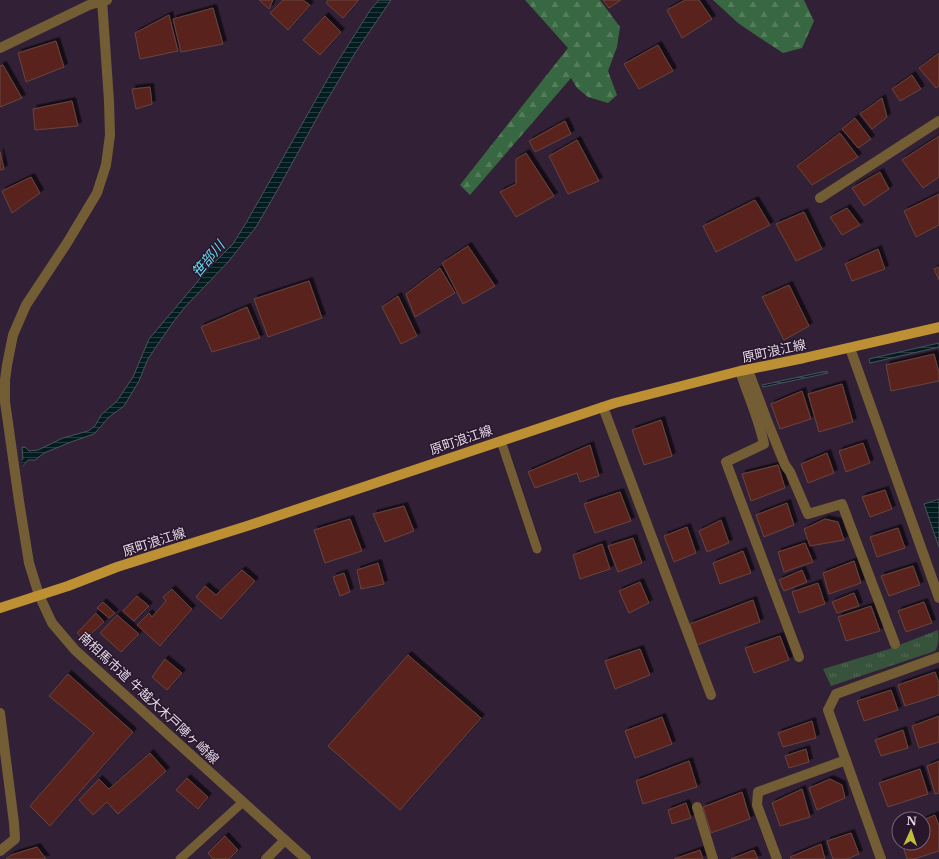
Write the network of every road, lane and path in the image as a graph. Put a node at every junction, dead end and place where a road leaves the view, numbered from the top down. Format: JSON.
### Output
{"nodes":[{"id":1,"x":104,"y":0,"type":"edge"},
{"id":2,"x":0,"y":48,"type":"edge"},
{"id":3,"x":939,"y":121,"type":"edge"},
{"id":4,"x":820,"y":198,"type":"dead end"},
{"id":5,"x":939,"y":327,"type":"edge"},
{"id":6,"x":850,"y":348,"type":"junction"},
{"id":7,"x":744,"y":370,"type":"junction"},
{"id":8,"x":603,"y":407,"type":"junction"},
{"id":9,"x":501,"y":441,"type":"junction"},
{"id":10,"x":537,"y":549,"type":"dead end"},
{"id":11,"x":39,"y":595,"type":"junction"},
{"id":12,"x":939,"y":598,"type":"edge"},
{"id":13,"x":0,"y":608,"type":"edge"},
{"id":14,"x":895,"y":644,"type":"dead end"},
{"id":15,"x":799,"y":657,"type":"dead end"},
{"id":16,"x":939,"y":657,"type":"edge"},
{"id":17,"x":711,"y":695,"type":"dead end"},
{"id":18,"x":0,"y":714,"type":"edge"},
{"id":19,"x":846,"y":760,"type":"junction"},
{"id":20,"x":243,"y":802,"type":"junction"},
{"id":21,"x":697,"y":808,"type":"dead end"},
{"id":22,"x":285,"y":840,"type":"junction"},
{"id":23,"x":0,"y":851,"type":"edge"},
{"id":24,"x":180,"y":859,"type":"edge"},
{"id":25,"x":266,"y":859,"type":"edge"},
{"id":26,"x":306,"y":859,"type":"edge"},
{"id":27,"x":713,"y":859,"type":"edge"},
{"id":28,"x":776,"y":859,"type":"edge"},
{"id":29,"x":881,"y":859,"type":"edge"}],
"edges":[{"from":1,"to":2,"type":"street"},
{"from":1,"to":11,"type":"street","name":"南相馬市道 牛越大木戸陣ヶ崎線"},
{"from":3,"to":4,"type":"street"},
{"from":5,"to":6,"type":"main road","name":"原町浪江線"},
{"from":6,"to":7,"type":"main road","name":"原町浪江線"},
{"from":6,"to":12,"type":"street"},
{"from":7,"to":8,"type":"main road","name":"原町浪江線"},
{"from":7,"to":14,"type":"street"},
{"from":7,"to":15,"type":"street"},
{"from":8,"to":9,"type":"main road","name":"原町浪江線"},
{"from":8,"to":17,"type":"street"},
{"from":9,"to":10,"type":"lane"},
{"from":9,"to":11,"type":"main road","name":"原町浪江線"},
{"from":11,"to":13,"type":"main road","name":"原町浪江線"},
{"from":11,"to":20,"type":"street","name":"南相馬市道 牛越大木戸陣ヶ崎線"},
{"from":16,"to":19,"type":"street"},
{"from":18,"to":23,"type":"street"},
{"from":19,"to":28,"type":"street"},
{"from":19,"to":29,"type":"street"},
{"from":20,"to":22,"type":"street","name":"南相馬市道 牛越大木戸陣ヶ崎線"},
{"from":20,"to":24,"type":"lane"},
{"from":21,"to":27,"type":"street"},
{"from":22,"to":25,"type":"street"},
{"from":22,"to":26,"type":"street","name":"南相馬市道 牛越大木戸陣ヶ崎線"}]}
